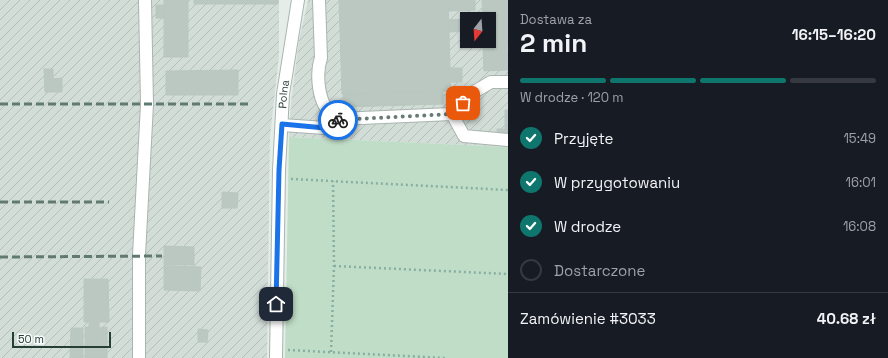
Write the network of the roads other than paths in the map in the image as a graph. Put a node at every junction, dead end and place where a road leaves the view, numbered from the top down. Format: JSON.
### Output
{"nodes":[{"id":1,"x":145,"y":0,"type":"edge"},
{"id":2,"x":298,"y":0,"type":"edge"},
{"id":3,"x":319,"y":0,"type":"edge"},
{"id":4,"x":508,"y":82,"type":"edge"},
{"id":5,"x":452,"y":114,"type":"junction"},
{"id":6,"x":339,"y":119,"type":"junction"},
{"id":7,"x":282,"y":124,"type":"junction"},
{"id":8,"x":508,"y":140,"type":"edge"},
{"id":9,"x":276,"y":354,"type":"edge"},
{"id":10,"x":139,"y":358,"type":"edge"}],
"edges":[{"from":1,"to":10,"type":"street"},
{"from":2,"to":7,"type":"street","name":"Polna"},
{"from":3,"to":6,"type":"street"},
{"from":4,"to":5,"type":"street"},
{"from":5,"to":6,"type":"street"},
{"from":5,"to":8,"type":"street"},
{"from":6,"to":7,"type":"street"},
{"from":7,"to":9,"type":"street","name":"Polna"}]}
